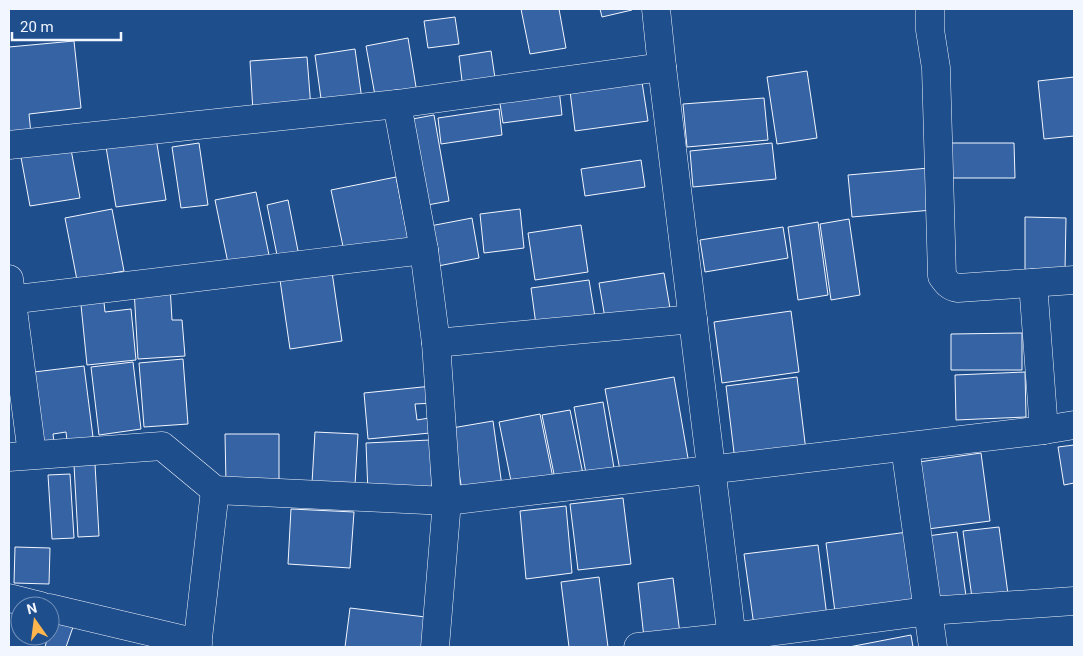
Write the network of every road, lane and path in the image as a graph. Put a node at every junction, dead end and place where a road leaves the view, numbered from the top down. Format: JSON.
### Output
{"nodes":[{"id":1,"x":656,"y":9,"type":"edge"},
{"id":2,"x":930,"y":9,"type":"edge"},
{"id":3,"x":662,"y":67,"type":"junction"},
{"id":4,"x":397,"y":104,"type":"junction"},
{"id":5,"x":9,"y":144,"type":"edge"},
{"id":6,"x":424,"y":250,"type":"junction"},
{"id":7,"x":1074,"y":280,"type":"edge"},
{"id":8,"x":1033,"y":283,"type":"junction"},
{"id":9,"x":10,"y":293,"type":"edge"},
{"id":10,"x":693,"y":319,"type":"junction"},
{"id":11,"x":436,"y":343,"type":"junction"},
{"id":12,"x":1074,"y":425,"type":"edge"},
{"id":13,"x":1044,"y":430,"type":"junction"},
{"id":14,"x":905,"y":447,"type":"junction"},
{"id":15,"x":20,"y":456,"type":"edge"},
{"id":16,"x":711,"y":470,"type":"junction"},
{"id":17,"x":215,"y":490,"type":"junction"},
{"id":18,"x":447,"y":501,"type":"junction"},
{"id":19,"x":1074,"y":601,"type":"edge"},
{"id":20,"x":60,"y":610,"type":"edge"},
{"id":21,"x":928,"y":611,"type":"junction"},
{"id":22,"x":732,"y":642,"type":"edge"},
{"id":23,"x":198,"y":645,"type":"edge"},
{"id":24,"x":435,"y":647,"type":"edge"},
{"id":25,"x":638,"y":647,"type":"edge"},
{"id":26,"x":932,"y":647,"type":"edge"}],
"edges":[{"from":1,"to":3,"type":"street"},
{"from":2,"to":8,"type":"street"},
{"from":3,"to":4,"type":"street"},
{"from":3,"to":10,"type":"street"},
{"from":4,"to":5,"type":"street"},
{"from":4,"to":6,"type":"street"},
{"from":6,"to":9,"type":"street"},
{"from":6,"to":11,"type":"street"},
{"from":7,"to":8,"type":"street"},
{"from":8,"to":13,"type":"street"},
{"from":9,"to":15,"type":"street"},
{"from":10,"to":11,"type":"street"},
{"from":10,"to":16,"type":"street"},
{"from":11,"to":18,"type":"street"},
{"from":12,"to":13,"type":"street"},
{"from":13,"to":14,"type":"street"},
{"from":14,"to":16,"type":"street"},
{"from":14,"to":21,"type":"street"},
{"from":15,"to":17,"type":"street"},
{"from":16,"to":18,"type":"street"},
{"from":16,"to":22,"type":"street"},
{"from":17,"to":18,"type":"street"},
{"from":17,"to":23,"type":"street"},
{"from":18,"to":24,"type":"street"},
{"from":19,"to":21,"type":"street"},
{"from":20,"to":23,"type":"street"},
{"from":21,"to":22,"type":"street"},
{"from":21,"to":26,"type":"street"},
{"from":22,"to":25,"type":"street"}]}
